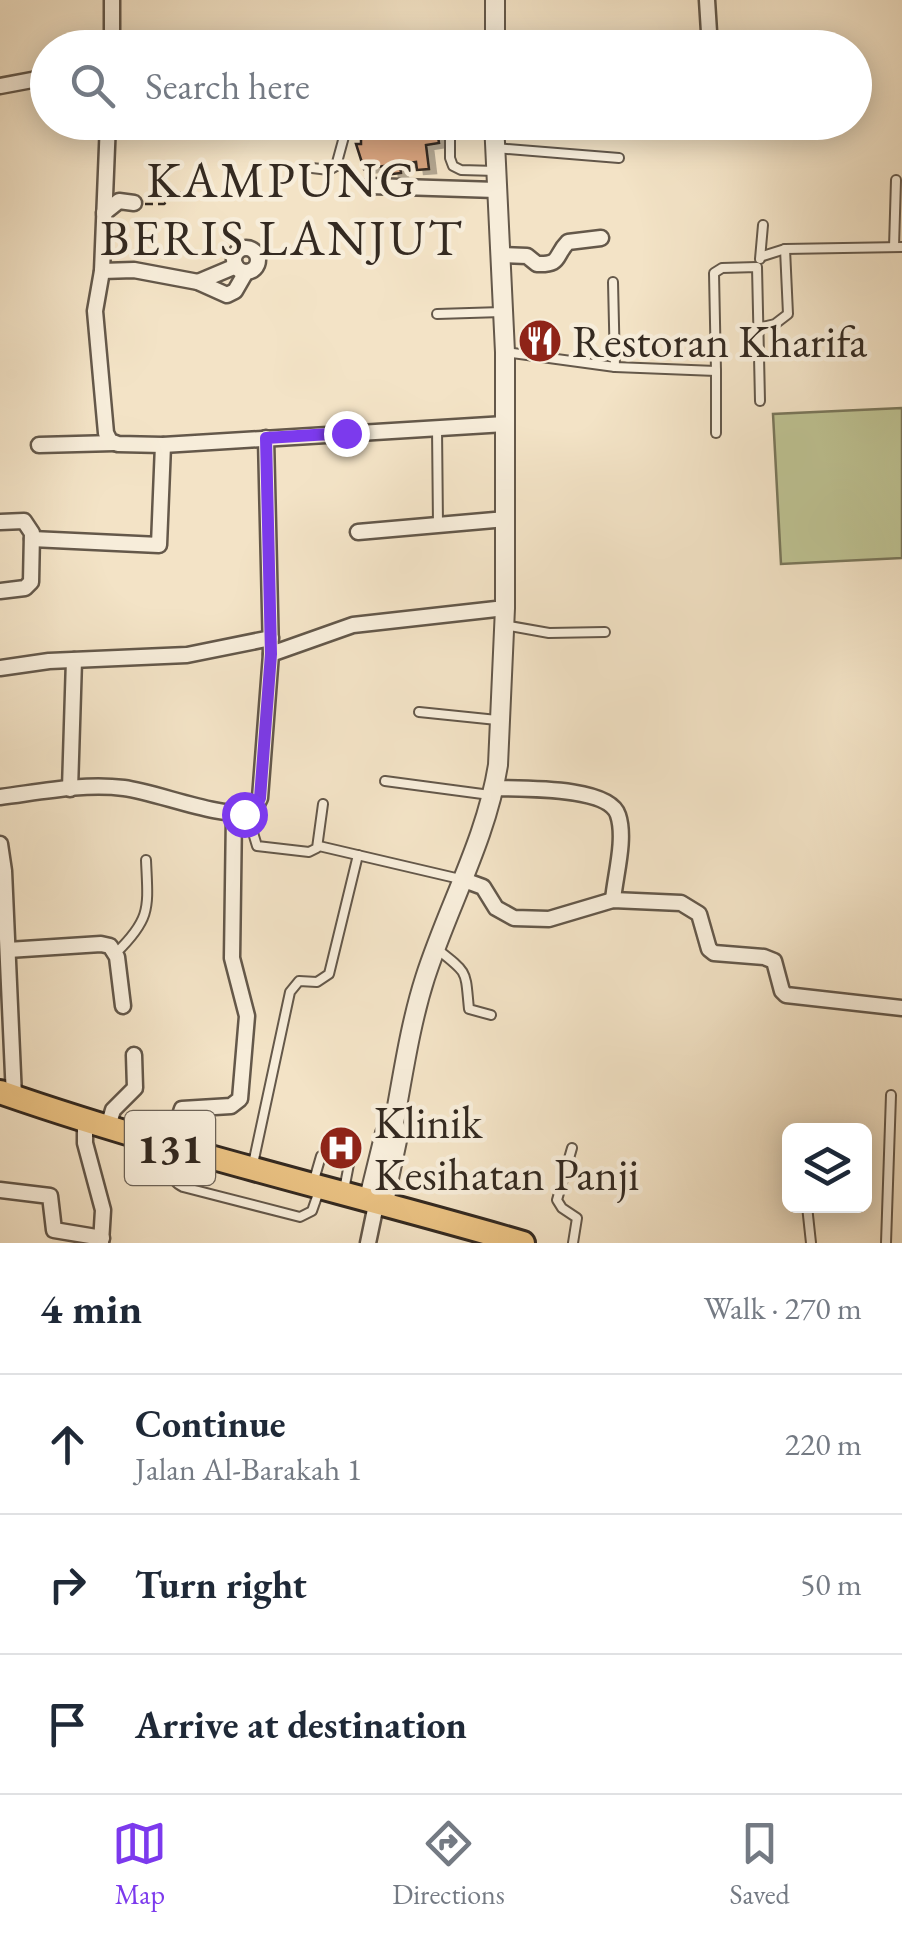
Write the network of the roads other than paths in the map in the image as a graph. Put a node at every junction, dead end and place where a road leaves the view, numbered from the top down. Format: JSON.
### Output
{"nodes":[{"id":1,"x":112,"y":0,"type":"edge"},
{"id":2,"x":495,"y":0,"type":"edge"},
{"id":3,"x":707,"y":0,"type":"edge"},
{"id":4,"x":112,"y":30,"type":"edge"},
{"id":5,"x":494,"y":30,"type":"edge"},
{"id":6,"x":709,"y":30,"type":"edge"},
{"id":7,"x":30,"y":80,"type":"edge"},
{"id":8,"x":0,"y":86,"type":"edge"},
{"id":9,"x":107,"y":140,"type":"edge"},
{"id":10,"x":343,"y":140,"type":"edge"},
{"id":11,"x":450,"y":140,"type":"edge"},
{"id":12,"x":495,"y":140,"type":"edge"},
{"id":13,"x":495,"y":148,"type":"junction"},
{"id":14,"x":619,"y":158,"type":"dead end"},
{"id":15,"x":312,"y":168,"type":"dead end"},
{"id":16,"x":896,"y":180,"type":"dead end"},
{"id":17,"x":496,"y":181,"type":"junction"},
{"id":18,"x":370,"y":186,"type":"dead end"},
{"id":19,"x":134,"y":203,"type":"road end"},
{"id":20,"x":104,"y":213,"type":"junction"},
{"id":21,"x":763,"y":225,"type":"dead end"},
{"id":22,"x":601,"y":238,"type":"dead end"},
{"id":23,"x":898,"y":247,"type":"edge"},
{"id":24,"x":785,"y":248,"type":"junction"},
{"id":25,"x":500,"y":255,"type":"junction"},
{"id":26,"x":762,"y":256,"type":"junction"},
{"id":27,"x":757,"y":268,"type":"junction"},
{"id":28,"x":102,"y":271,"type":"junction"},
{"id":29,"x":198,"y":282,"type":"junction"},
{"id":30,"x":613,"y":282,"type":"dead end"},
{"id":31,"x":503,"y":312,"type":"junction"},
{"id":32,"x":437,"y":314,"type":"dead end"},
{"id":33,"x":758,"y":328,"type":"junction"},
{"id":34,"x":505,"y":352,"type":"junction"},
{"id":35,"x":615,"y":367,"type":"junction"},
{"id":36,"x":716,"y":371,"type":"junction"},
{"id":37,"x":760,"y":401,"type":"dead end"},
{"id":38,"x":505,"y":424,"type":"junction"},
{"id":39,"x":437,"y":428,"type":"junction"},
{"id":40,"x":716,"y":433,"type":"dead end"},
{"id":41,"x":266,"y":438,"type":"junction"},
{"id":42,"x":114,"y":443,"type":"junction"},
{"id":43,"x":163,"y":444,"type":"junction"},
{"id":44,"x":39,"y":446,"type":"dead end"},
{"id":45,"x":506,"y":519,"type":"junction"},
{"id":46,"x":0,"y":522,"type":"edge"},
{"id":47,"x":438,"y":525,"type":"junction"},
{"id":48,"x":358,"y":532,"type":"dead end"},
{"id":49,"x":32,"y":539,"type":"junction"},
{"id":50,"x":0,"y":590,"type":"edge"},
{"id":51,"x":505,"y":616,"type":"junction"},
{"id":52,"x":605,"y":632,"type":"dead end"},
{"id":53,"x":271,"y":646,"type":"junction"},
{"id":54,"x":74,"y":660,"type":"junction"},
{"id":55,"x":0,"y":668,"type":"edge"},
{"id":56,"x":419,"y":712,"type":"dead end"},
{"id":57,"x":502,"y":720,"type":"junction"},
{"id":58,"x":385,"y":782,"type":"dead end"},
{"id":59,"x":70,"y":788,"type":"junction"},
{"id":60,"x":493,"y":791,"type":"junction"},
{"id":61,"x":0,"y":797,"type":"edge"},
{"id":62,"x":323,"y":804,"type":"dead end"},
{"id":63,"x":253,"y":812,"type":"junction"},
{"id":64,"x":234,"y":814,"type":"junction"},
{"id":65,"x":0,"y":844,"type":"edge"},
{"id":66,"x":319,"y":846,"type":"junction"},
{"id":67,"x":358,"y":855,"type":"junction"},
{"id":68,"x":146,"y":860,"type":"dead end"},
{"id":69,"x":2,"y":872,"type":"edge"},
{"id":70,"x":464,"y":880,"type":"junction"},
{"id":71,"x":613,"y":900,"type":"junction"},
{"id":72,"x":437,"y":949,"type":"junction"},
{"id":73,"x":8,"y":950,"type":"junction"},
{"id":74,"x":116,"y":953,"type":"junction"},
{"id":75,"x":122,"y":1006,"type":"dead end"},
{"id":76,"x":902,"y":1008,"type":"edge"},
{"id":77,"x":491,"y":1016,"type":"dead end"},
{"id":78,"x":134,"y":1055,"type":"dead end"},
{"id":79,"x":7,"y":1095,"type":"edge"},
{"id":80,"x":891,"y":1095,"type":"dead end"},
{"id":81,"x":85,"y":1122,"type":"junction"},
{"id":82,"x":108,"y":1130,"type":"junction"},
{"id":83,"x":572,"y":1148,"type":"dead end"},
{"id":84,"x":173,"y":1149,"type":"junction"},
{"id":85,"x":252,"y":1169,"type":"junction"},
{"id":86,"x":326,"y":1187,"type":"junction"},
{"id":87,"x":0,"y":1190,"type":"edge"},
{"id":88,"x":376,"y":1200,"type":"junction"},
{"id":89,"x":808,"y":1213,"type":"edge"},
{"id":90,"x":101,"y":1241,"type":"edge"},
{"id":91,"x":368,"y":1243,"type":"edge"},
{"id":92,"x":523,"y":1243,"type":"edge"},
{"id":93,"x":573,"y":1243,"type":"edge"},
{"id":94,"x":811,"y":1243,"type":"edge"},
{"id":95,"x":886,"y":1243,"type":"edge"}],
"edges":[{"from":1,"to":4,"type":"street"},
{"from":2,"to":5,"type":"street"},
{"from":3,"to":6,"type":"street"},
{"from":7,"to":8,"type":"street"},
{"from":9,"to":20,"type":"street"},
{"from":10,"to":15,"type":"lane"},
{"from":11,"to":17,"type":"lane"},
{"from":12,"to":13,"type":"street"},
{"from":13,"to":14,"type":"lane"},
{"from":13,"to":17,"type":"street"},
{"from":16,"to":23,"type":"lane"},
{"from":17,"to":18,"type":"street"},
{"from":17,"to":25,"type":"street"},
{"from":19,"to":20,"type":"street"},
{"from":20,"to":28,"type":"street"},
{"from":21,"to":26,"type":"lane"},
{"from":22,"to":25,"type":"street"},
{"from":23,"to":24,"type":"lane"},
{"from":24,"to":26,"type":"lane"},
{"from":24,"to":33,"type":"lane"},
{"from":25,"to":31,"type":"street"},
{"from":26,"to":27,"type":"lane"},
{"from":27,"to":33,"type":"lane"},
{"from":27,"to":36,"type":"lane"},
{"from":28,"to":29,"type":"street"},
{"from":28,"to":42,"type":"street"},
{"from":29,"to":29,"type":"street"},
{"from":30,"to":35,"type":"lane"},
{"from":31,"to":32,"type":"lane"},
{"from":31,"to":34,"type":"street"},
{"from":33,"to":37,"type":"lane"},
{"from":34,"to":35,"type":"lane"},
{"from":34,"to":38,"type":"street"},
{"from":35,"to":36,"type":"lane"},
{"from":36,"to":40,"type":"lane"},
{"from":38,"to":39,"type":"street"},
{"from":38,"to":45,"type":"street"},
{"from":39,"to":41,"type":"street"},
{"from":39,"to":47,"type":"lane"},
{"from":41,"to":43,"type":"street"},
{"from":41,"to":53,"type":"street"},
{"from":42,"to":43,"type":"street"},
{"from":42,"to":44,"type":"street"},
{"from":43,"to":49,"type":"street"},
{"from":45,"to":47,"type":"street"},
{"from":45,"to":51,"type":"street"},
{"from":46,"to":49,"type":"street"},
{"from":47,"to":48,"type":"street"},
{"from":49,"to":50,"type":"street"},
{"from":51,"to":52,"type":"lane"},
{"from":51,"to":53,"type":"street"},
{"from":51,"to":57,"type":"street"},
{"from":53,"to":54,"type":"street"},
{"from":53,"to":63,"type":"street"},
{"from":54,"to":55,"type":"street"},
{"from":54,"to":59,"type":"street"},
{"from":56,"to":57,"type":"lane"},
{"from":57,"to":60,"type":"street"},
{"from":58,"to":60,"type":"lane"},
{"from":59,"to":61,"type":"street"},
{"from":59,"to":64,"type":"street"},
{"from":60,"to":70,"type":"street"},
{"from":60,"to":71,"type":"street"},
{"from":62,"to":66,"type":"lane"},
{"from":63,"to":64,"type":"street"},
{"from":63,"to":66,"type":"lane"},
{"from":64,"to":84,"type":"street"},
{"from":65,"to":69,"type":"street"},
{"from":66,"to":67,"type":"lane"},
{"from":67,"to":70,"type":"lane"},
{"from":67,"to":85,"type":"lane"},
{"from":68,"to":74,"type":"lane"},
{"from":69,"to":73,"type":"street"},
{"from":70,"to":71,"type":"street"},
{"from":70,"to":72,"type":"street"},
{"from":71,"to":76,"type":"street"},
{"from":72,"to":77,"type":"lane"},
{"from":72,"to":88,"type":"street"},
{"from":73,"to":74,"type":"street"},
{"from":73,"to":79,"type":"street"},
{"from":74,"to":75,"type":"street"},
{"from":78,"to":82,"type":"street"},
{"from":79,"to":81,"type":"main road","number":"131"},
{"from":80,"to":95,"type":"lane"},
{"from":81,"to":82,"type":"main road","number":"131"},
{"from":81,"to":90,"type":"street"},
{"from":82,"to":84,"type":"main road","number":"131"},
{"from":83,"to":93,"type":"lane"},
{"from":84,"to":85,"type":"main road","number":"131"},
{"from":84,"to":86,"type":"lane"},
{"from":85,"to":86,"type":"main road","number":"131"},
{"from":86,"to":88,"type":"main road","number":"131"},
{"from":87,"to":90,"type":"street"},
{"from":88,"to":91,"type":"street"},
{"from":88,"to":92,"type":"main road","number":"131"},
{"from":89,"to":94,"type":"lane"}]}
